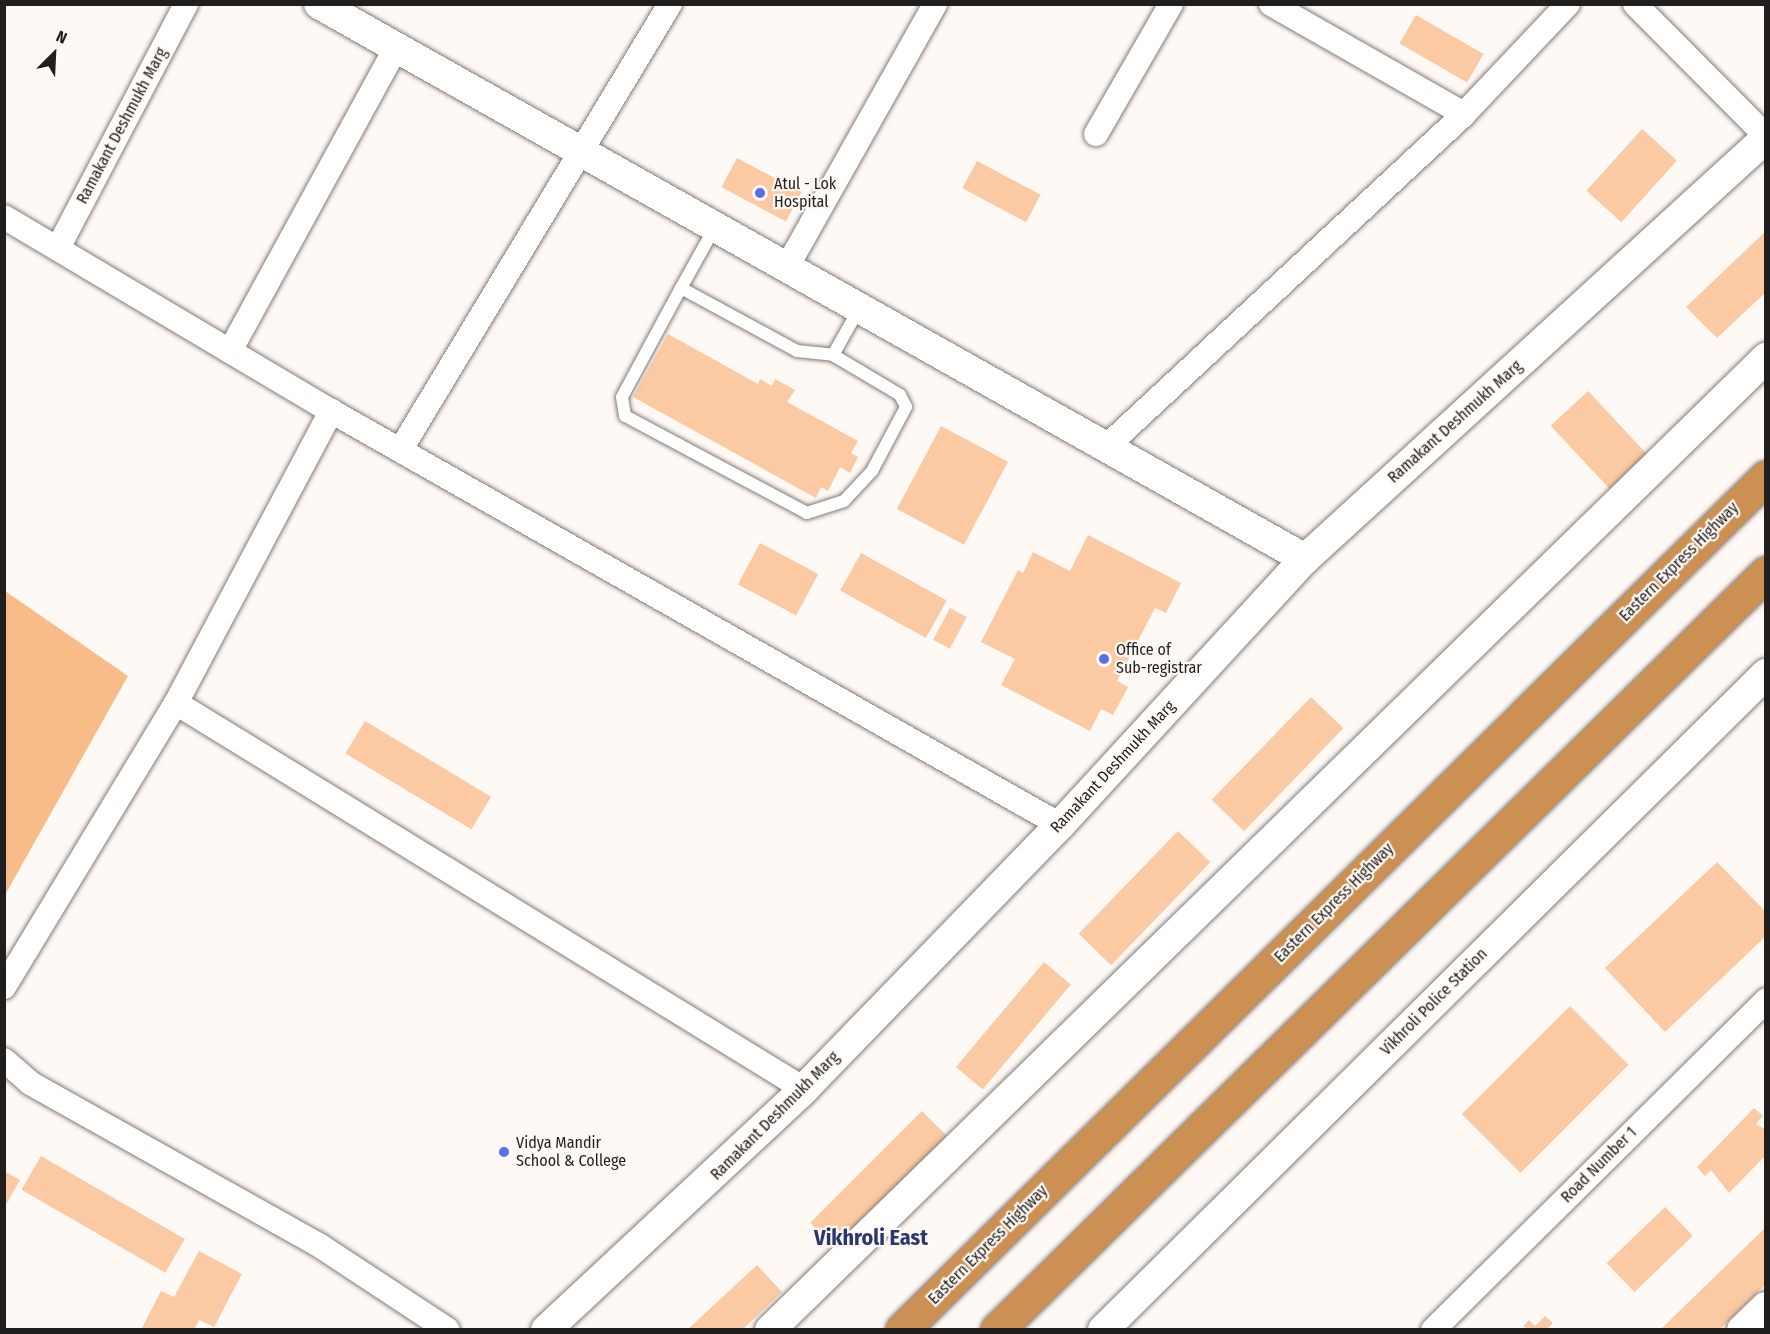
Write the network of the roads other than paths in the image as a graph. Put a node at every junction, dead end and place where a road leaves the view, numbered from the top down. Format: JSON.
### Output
{"nodes":[{"id":1,"x":186,"y":4,"type":"edge"},
{"id":2,"x":319,"y":4,"type":"edge"},
{"id":3,"x":670,"y":4,"type":"edge"},
{"id":4,"x":935,"y":4,"type":"edge"},
{"id":5,"x":1171,"y":4,"type":"edge"},
{"id":6,"x":1568,"y":4,"type":"edge"},
{"id":7,"x":1635,"y":4,"type":"edge"},
{"id":8,"x":1284,"y":8,"type":"edge"},
{"id":9,"x":396,"y":48,"type":"junction"},
{"id":10,"x":1464,"y":114,"type":"junction"},
{"id":11,"x":1096,"y":134,"type":"dead end"},
{"id":12,"x":1766,"y":137,"type":"edge"},
{"id":13,"x":578,"y":150,"type":"junction"},
{"id":14,"x":4,"y":217,"type":"edge"},
{"id":15,"x":716,"y":227,"type":"junction"},
{"id":16,"x":58,"y":248,"type":"junction"},
{"id":17,"x":787,"y":267,"type":"junction"},
{"id":18,"x":681,"y":288,"type":"junction"},
{"id":19,"x":859,"y":308,"type":"junction"},
{"id":20,"x":230,"y":351,"type":"junction"},
{"id":21,"x":833,"y":355,"type":"junction"},
{"id":22,"x":1766,"y":358,"type":"edge"},
{"id":23,"x":331,"y":411,"type":"junction"},
{"id":24,"x":1106,"y":447,"type":"junction"},
{"id":25,"x":401,"y":449,"type":"junction"},
{"id":26,"x":1766,"y":477,"type":"edge"},
{"id":27,"x":1305,"y":559,"type":"junction"},
{"id":28,"x":1766,"y":573,"type":"edge"},
{"id":29,"x":1766,"y":674,"type":"edge"},
{"id":30,"x":176,"y":703,"type":"junction"},
{"id":31,"x":1060,"y":825,"type":"junction"},
{"id":32,"x":4,"y":987,"type":"edge"},
{"id":33,"x":1766,"y":1000,"type":"edge"},
{"id":34,"x":4,"y":1060,"type":"edge"},
{"id":35,"x":804,"y":1089,"type":"junction"},
{"id":36,"x":1766,"y":1307,"type":"edge"},
{"id":37,"x":448,"y":1329,"type":"edge"},
{"id":38,"x":546,"y":1329,"type":"edge"},
{"id":39,"x":770,"y":1329,"type":"edge"},
{"id":40,"x":902,"y":1329,"type":"edge"},
{"id":41,"x":997,"y":1329,"type":"edge"},
{"id":42,"x":1103,"y":1329,"type":"edge"},
{"id":43,"x":1433,"y":1329,"type":"edge"},
{"id":44,"x":1742,"y":1329,"type":"edge"}],
"edges":[{"from":1,"to":16,"type":"street","name":"Ramakant Deshmukh Marg"},
{"from":2,"to":9,"type":"street"},
{"from":3,"to":13,"type":"street"},
{"from":4,"to":17,"type":"street"},
{"from":5,"to":11,"type":"street"},
{"from":6,"to":10,"type":"street"},
{"from":7,"to":12,"type":"street"},
{"from":8,"to":10,"type":"street"},
{"from":9,"to":13,"type":"street"},
{"from":9,"to":20,"type":"street"},
{"from":10,"to":24,"type":"street"},
{"from":12,"to":27,"type":"street","name":"Ramakant Deshmukh Marg"},
{"from":13,"to":15,"type":"street"},
{"from":13,"to":25,"type":"street"},
{"from":14,"to":16,"type":"street"},
{"from":15,"to":17,"type":"street"},
{"from":15,"to":18,"type":"lane"},
{"from":16,"to":20,"type":"street"},
{"from":17,"to":19,"type":"street"},
{"from":18,"to":21,"type":"lane"},
{"from":18,"to":21,"type":"lane"},
{"from":19,"to":21,"type":"lane"},
{"from":19,"to":24,"type":"street"},
{"from":20,"to":23,"type":"street"},
{"from":22,"to":39,"type":"street"},
{"from":23,"to":25,"type":"street"},
{"from":23,"to":30,"type":"street"},
{"from":24,"to":27,"type":"street"},
{"from":25,"to":31,"type":"street"},
{"from":26,"to":40,"type":"highway","name":"Eastern Express Highway"},
{"from":27,"to":31,"type":"street","name":"Ramakant Deshmukh Marg"},
{"from":28,"to":41,"type":"highway"},
{"from":29,"to":42,"type":"street","name":"Vikhroli Police Station"},
{"from":30,"to":32,"type":"street"},
{"from":30,"to":35,"type":"street"},
{"from":31,"to":35,"type":"street","name":"Ramakant Deshmukh Marg"},
{"from":33,"to":43,"type":"street","name":"Road Number 1"},
{"from":34,"to":37,"type":"street"},
{"from":35,"to":38,"type":"street","name":"Ramakant Deshmukh Marg"},
{"from":36,"to":44,"type":"street"}]}
